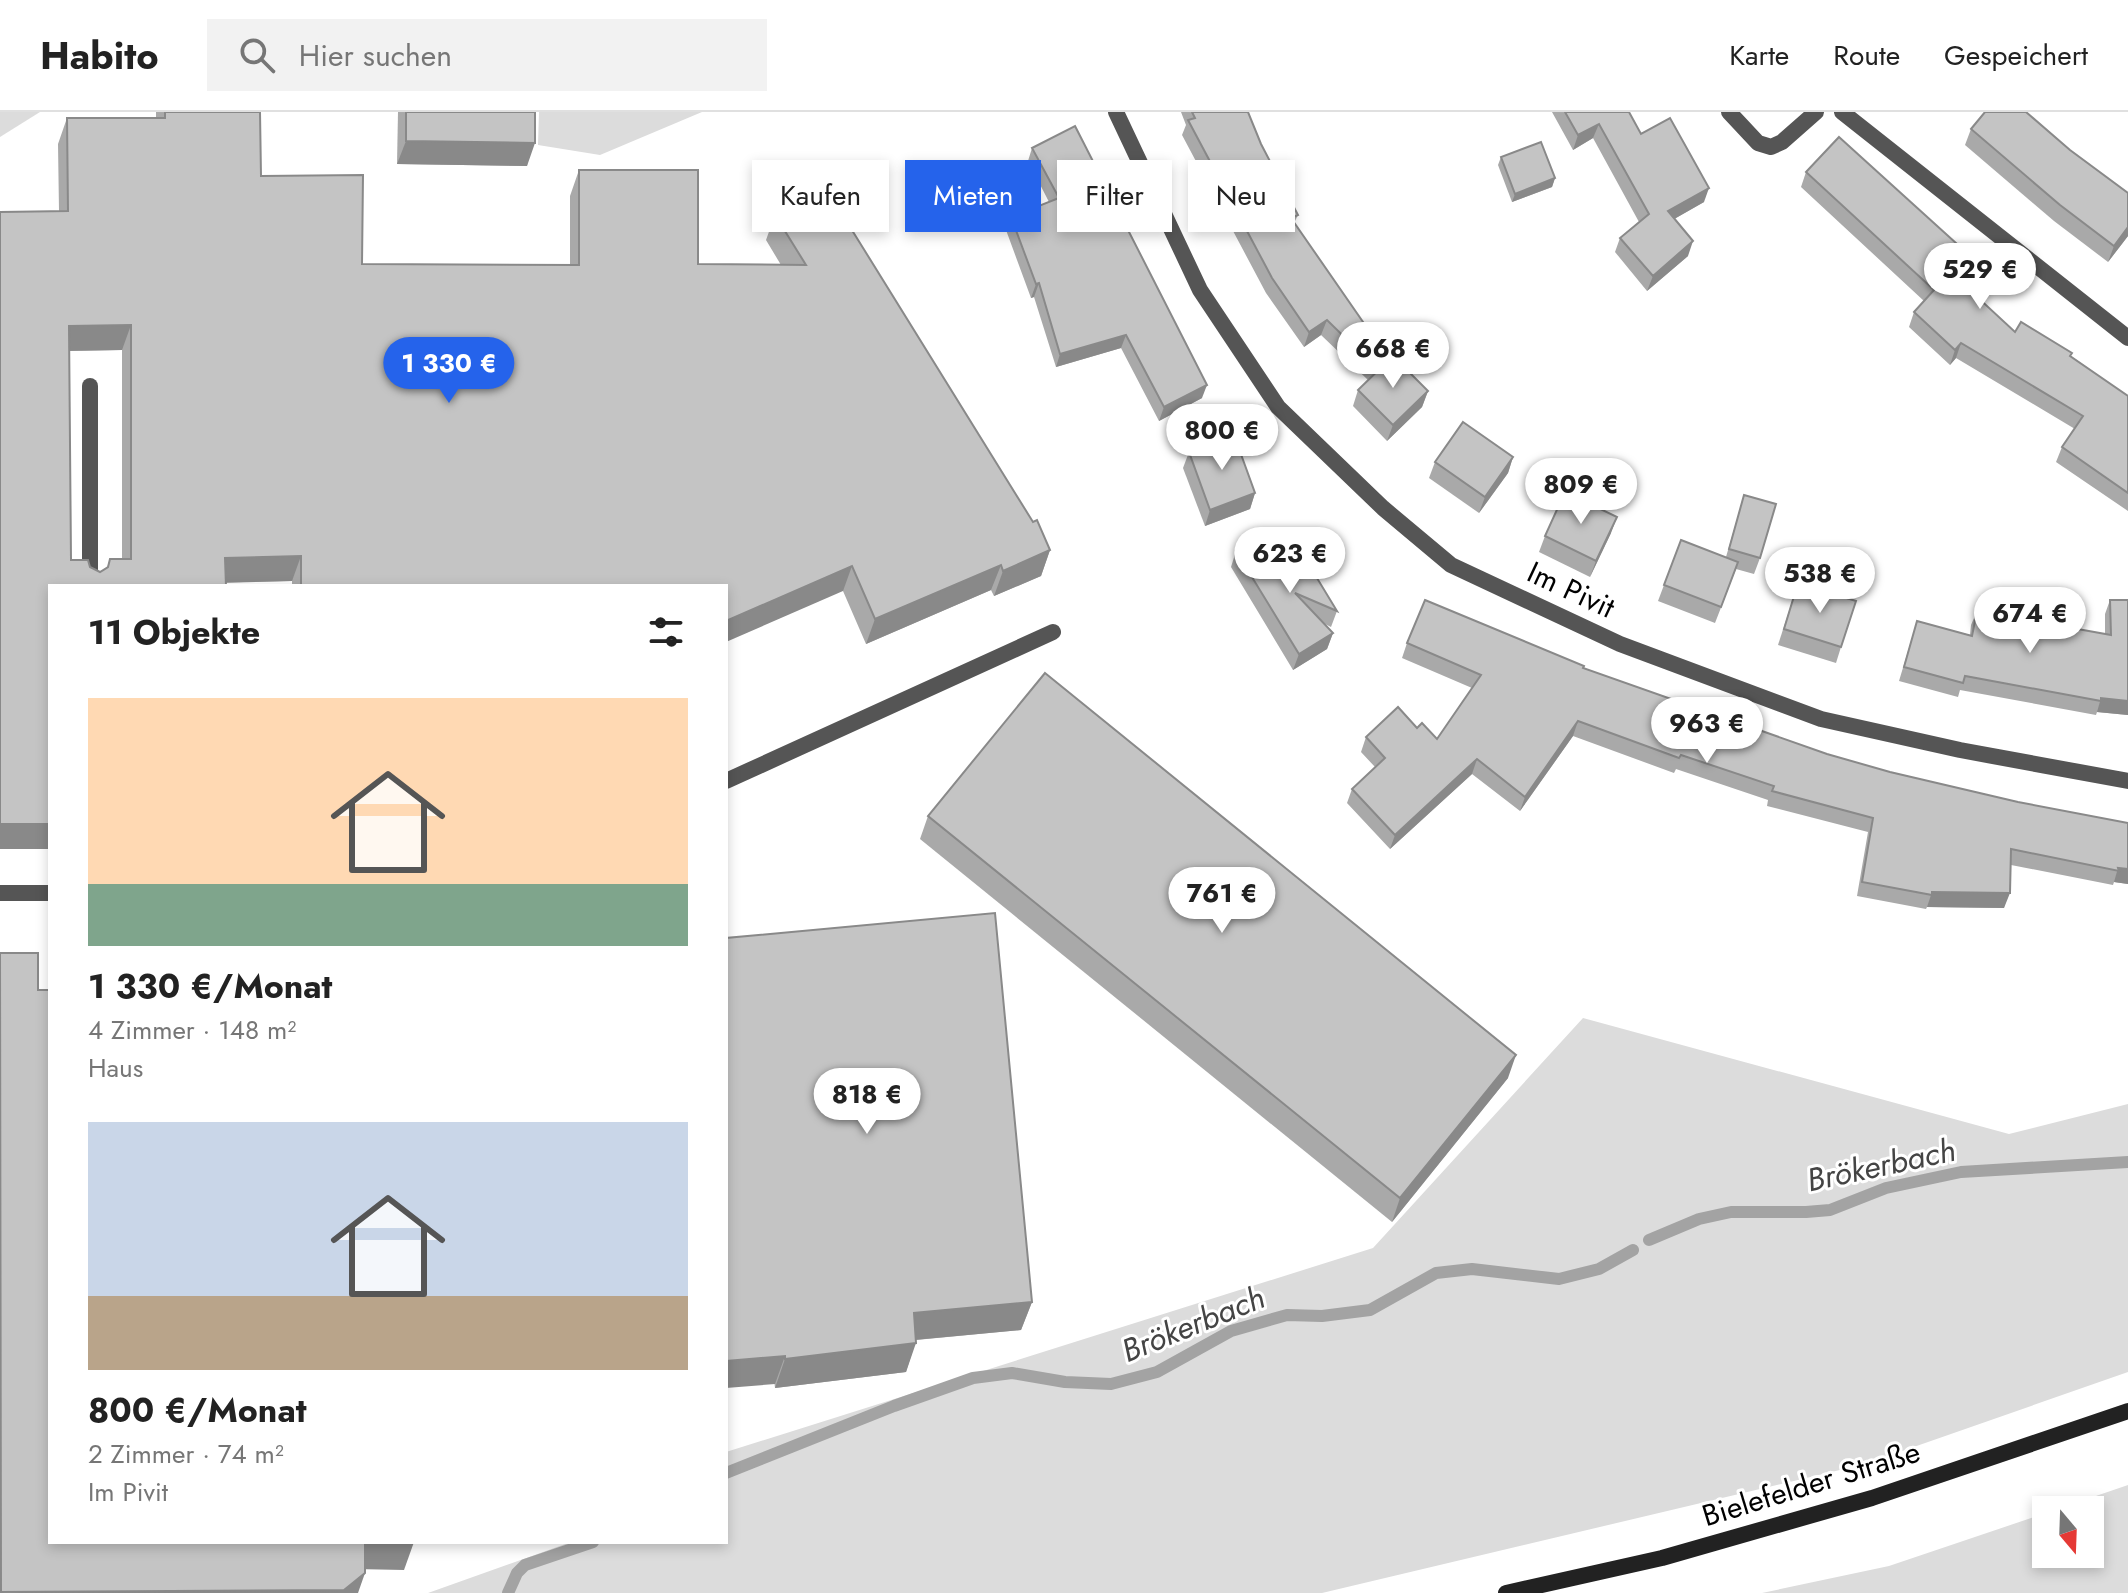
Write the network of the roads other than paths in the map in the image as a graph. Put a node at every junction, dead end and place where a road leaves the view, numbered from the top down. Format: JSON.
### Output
{"nodes":[{"id":1,"x":1116,"y":112,"type":"edge"},
{"id":2,"x":1729,"y":112,"type":"edge"},
{"id":3,"x":1816,"y":112,"type":"edge"},
{"id":4,"x":1842,"y":112,"type":"edge"},
{"id":5,"x":2128,"y":338,"type":"edge"},
{"id":6,"x":90,"y":386,"type":"dead end"},
{"id":7,"x":90,"y":584,"type":"edge"},
{"id":8,"x":1053,"y":632,"type":"dead end"},
{"id":9,"x":728,"y":780,"type":"edge"},
{"id":10,"x":2128,"y":781,"type":"edge"},
{"id":11,"x":0,"y":893,"type":"edge"},
{"id":12,"x":48,"y":893,"type":"edge"},
{"id":13,"x":2128,"y":1411,"type":"edge"},
{"id":14,"x":1506,"y":1593,"type":"edge"}],
"edges":[{"from":1,"to":10,"type":"street","name":"Im Pivit"},
{"from":2,"to":3,"type":"street"},
{"from":4,"to":5,"type":"street"},
{"from":6,"to":7,"type":"street"},
{"from":8,"to":9,"type":"street"},
{"from":11,"to":12,"type":"street"},
{"from":13,"to":14,"type":"main road","name":"Bielefelder Straße"}]}
